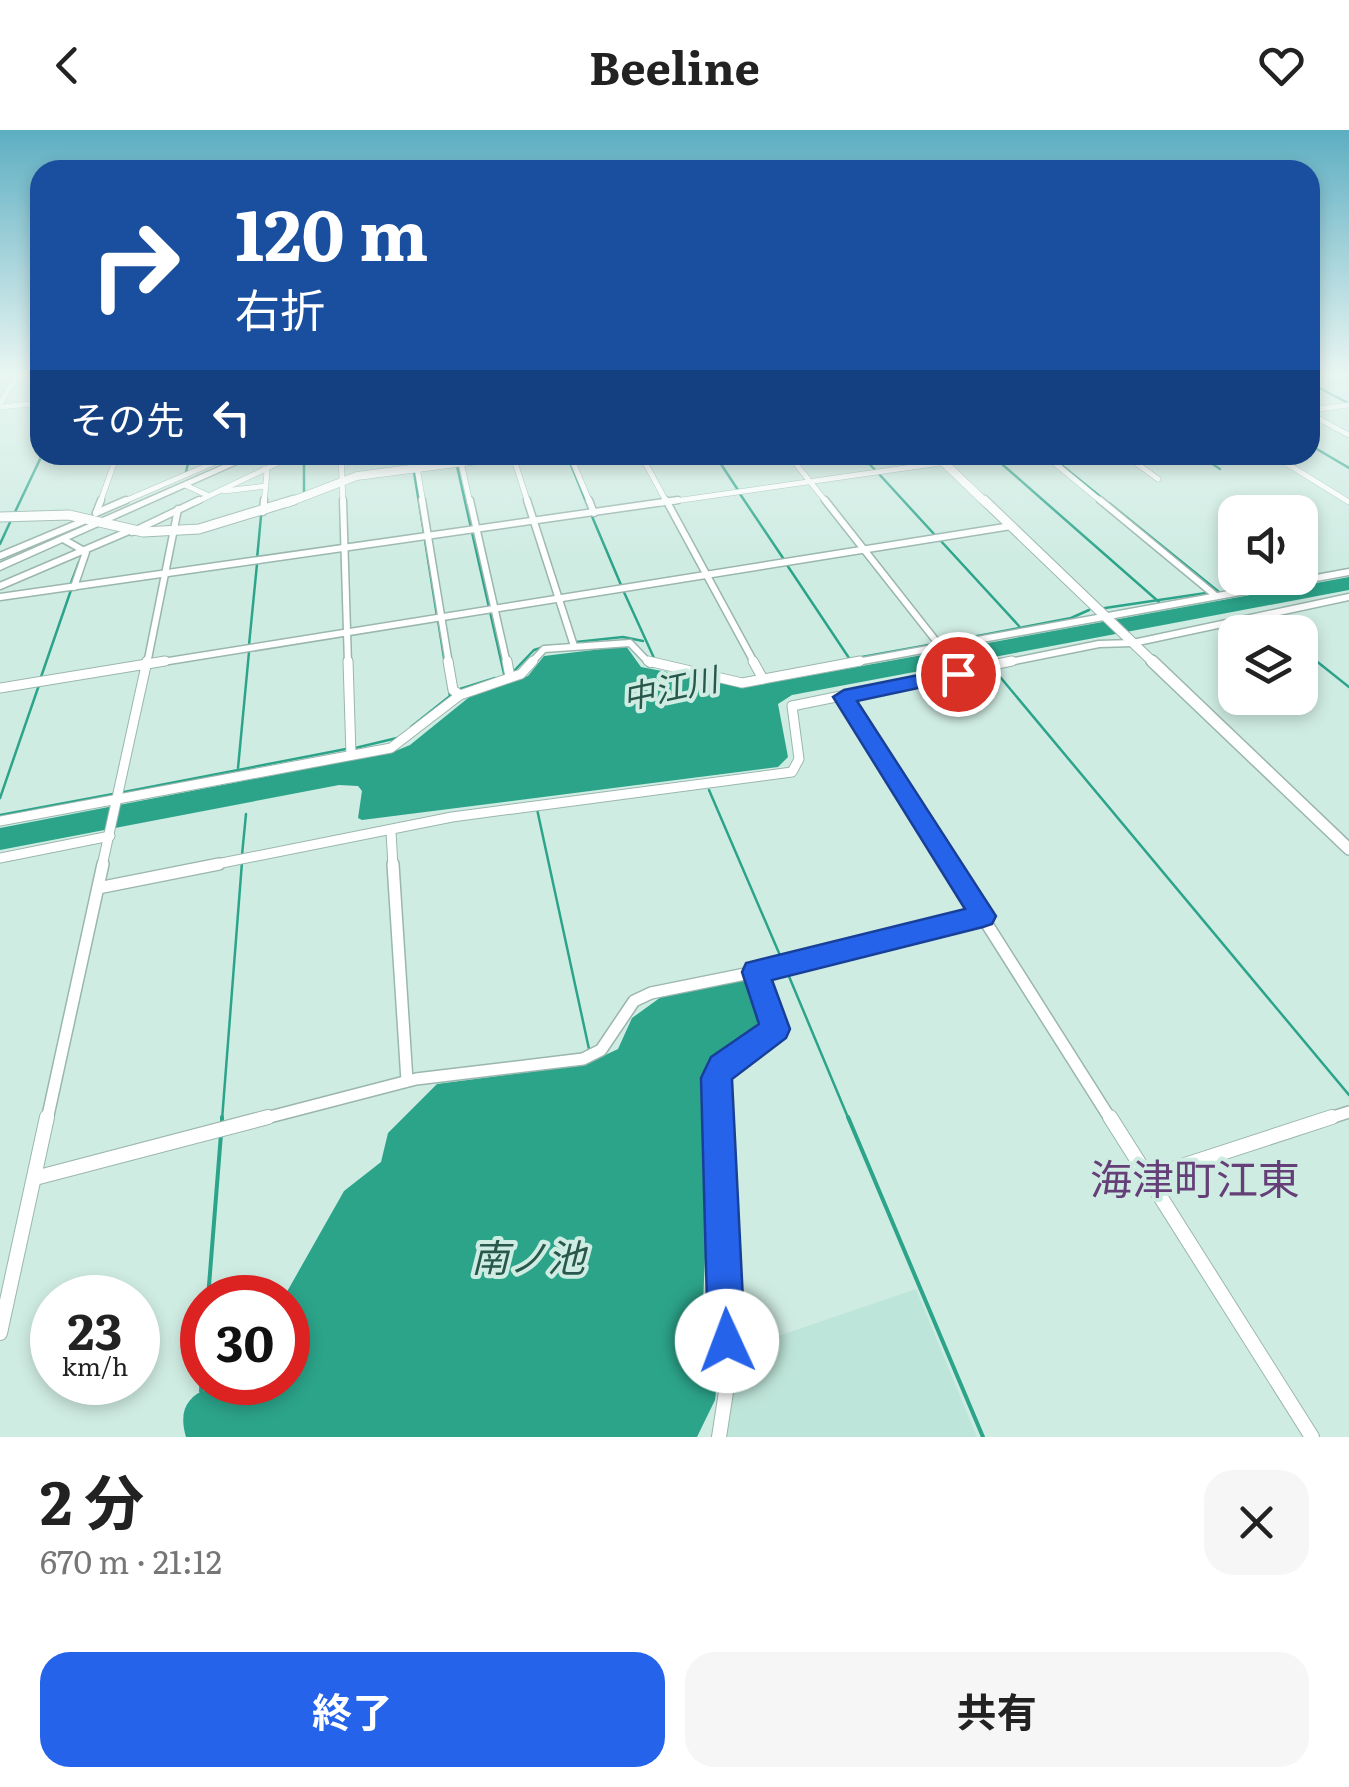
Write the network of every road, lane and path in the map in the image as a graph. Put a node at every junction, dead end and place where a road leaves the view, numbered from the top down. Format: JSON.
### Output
{"nodes":[{"id":1,"x":114,"y":465,"type":"edge"},
{"id":2,"x":211,"y":465,"type":"edge"},
{"id":3,"x":230,"y":465,"type":"edge"},
{"id":4,"x":273,"y":465,"type":"edge"},
{"id":5,"x":341,"y":465,"type":"edge"},
{"id":6,"x":417,"y":465,"type":"edge"},
{"id":7,"x":438,"y":465,"type":"edge"},
{"id":8,"x":459,"y":465,"type":"edge"},
{"id":9,"x":519,"y":465,"type":"edge"},
{"id":10,"x":574,"y":465,"type":"edge"},
{"id":11,"x":647,"y":465,"type":"edge"},
{"id":12,"x":797,"y":465,"type":"edge"},
{"id":13,"x":906,"y":465,"type":"edge"},
{"id":14,"x":946,"y":465,"type":"edge"},
{"id":15,"x":1058,"y":465,"type":"edge"},
{"id":16,"x":1139,"y":465,"type":"edge"},
{"id":17,"x":1289,"y":465,"type":"edge"},
{"id":18,"x":417,"y":468,"type":"junction"},
{"id":19,"x":264,"y":469,"type":"junction"},
{"id":20,"x":1158,"y":479,"type":"dead end"},
{"id":21,"x":342,"y":480,"type":"junction"},
{"id":22,"x":810,"y":482,"type":"junction"},
{"id":23,"x":185,"y":485,"type":"junction"},
{"id":24,"x":266,"y":486,"type":"junction"},
{"id":25,"x":212,"y":493,"type":"junction"},
{"id":26,"x":667,"y":502,"type":"junction"},
{"id":27,"x":1349,"y":502,"type":"edge"},
{"id":28,"x":178,"y":509,"type":"junction"},
{"id":29,"x":263,"y":512,"type":"junction"},
{"id":30,"x":594,"y":513,"type":"junction"},
{"id":31,"x":0,"y":517,"type":"edge"},
{"id":32,"x":97,"y":518,"type":"junction"},
{"id":33,"x":86,"y":519,"type":"junction"},
{"id":34,"x":535,"y":521,"type":"junction"},
{"id":35,"x":1011,"y":526,"type":"junction"},
{"id":36,"x":473,"y":530,"type":"junction"},
{"id":37,"x":130,"y":531,"type":"junction"},
{"id":38,"x":176,"y":532,"type":"junction"},
{"id":39,"x":428,"y":536,"type":"junction"},
{"id":40,"x":63,"y":540,"type":"junction"},
{"id":41,"x":344,"y":548,"type":"junction"},
{"id":42,"x":82,"y":550,"type":"junction"},
{"id":43,"x":863,"y":550,"type":"junction"},
{"id":44,"x":0,"y":556,"type":"edge"},
{"id":45,"x":0,"y":566,"type":"edge"},
{"id":46,"x":1349,"y":572,"type":"edge"},
{"id":47,"x":166,"y":573,"type":"junction"},
{"id":48,"x":706,"y":575,"type":"junction"},
{"id":49,"x":1318,"y":578,"type":"edge"},
{"id":50,"x":0,"y":586,"type":"edge"},
{"id":51,"x":74,"y":586,"type":"junction"},
{"id":52,"x":1218,"y":593,"type":"edge"},
{"id":53,"x":1220,"y":595,"type":"edge"},
{"id":54,"x":0,"y":597,"type":"edge"},
{"id":55,"x":560,"y":598,"type":"junction"},
{"id":56,"x":1349,"y":598,"type":"edge"},
{"id":57,"x":492,"y":609,"type":"junction"},
{"id":58,"x":1105,"y":616,"type":"junction"},
{"id":59,"x":442,"y":617,"type":"junction"},
{"id":60,"x":347,"y":632,"type":"junction"},
{"id":61,"x":1131,"y":640,"type":"junction"},
{"id":62,"x":574,"y":646,"type":"junction"},
{"id":63,"x":940,"y":646,"type":"junction"},
{"id":64,"x":147,"y":665,"type":"junction"},
{"id":65,"x":510,"y":676,"type":"junction"},
{"id":66,"x":762,"y":679,"type":"junction"},
{"id":67,"x":0,"y":688,"type":"edge"},
{"id":68,"x":460,"y":695,"type":"junction"},
{"id":69,"x":844,"y":697,"type":"junction"},
{"id":70,"x":351,"y":755,"type":"junction"},
{"id":71,"x":117,"y":801,"type":"junction"},
{"id":72,"x":0,"y":820,"type":"edge"},
{"id":73,"x":391,"y":832,"type":"junction"},
{"id":74,"x":111,"y":834,"type":"junction"},
{"id":75,"x":1349,"y":849,"type":"edge"},
{"id":76,"x":0,"y":858,"type":"edge"},
{"id":77,"x":98,"y":888,"type":"junction"},
{"id":78,"x":983,"y":916,"type":"junction"},
{"id":79,"x":757,"y":977,"type":"junction"},
{"id":80,"x":407,"y":1082,"type":"junction"},
{"id":81,"x":1349,"y":1112,"type":"edge"},
{"id":82,"x":1148,"y":1177,"type":"junction"},
{"id":83,"x":35,"y":1178,"type":"junction"},
{"id":84,"x":3,"y":1305,"type":"edge"},
{"id":85,"x":0,"y":1333,"type":"edge"},
{"id":86,"x":719,"y":1437,"type":"edge"},
{"id":87,"x":1312,"y":1437,"type":"edge"}],
"edges":[{"from":1,"to":32,"type":"street"},
{"from":2,"to":32,"type":"street"},
{"from":3,"to":23,"type":"main road"},
{"from":4,"to":19,"type":"street"},
{"from":5,"to":21,"type":"street"},
{"from":6,"to":18,"type":"street"},
{"from":7,"to":18,"type":"street"},
{"from":8,"to":36,"type":"street"},
{"from":9,"to":34,"type":"street"},
{"from":10,"to":30,"type":"street"},
{"from":11,"to":26,"type":"street"},
{"from":12,"to":22,"type":"street"},
{"from":13,"to":22,"type":"street"},
{"from":14,"to":35,"type":"street"},
{"from":15,"to":52,"type":"street"},
{"from":16,"to":20,"type":"street"},
{"from":17,"to":27,"type":"street"},
{"from":18,"to":21,"type":"street"},
{"from":18,"to":39,"type":"street"},
{"from":19,"to":24,"type":"street"},
{"from":19,"to":25,"type":"street"},
{"from":21,"to":29,"type":"street"},
{"from":21,"to":41,"type":"street"},
{"from":22,"to":26,"type":"street"},
{"from":22,"to":43,"type":"street"},
{"from":23,"to":25,"type":"street"},
{"from":23,"to":32,"type":"main road"},
{"from":24,"to":25,"type":"street"},
{"from":24,"to":29,"type":"street"},
{"from":25,"to":28,"type":"street"},
{"from":26,"to":30,"type":"street"},
{"from":26,"to":48,"type":"street"},
{"from":28,"to":37,"type":"street"},
{"from":28,"to":38,"type":"street"},
{"from":29,"to":38,"type":"street"},
{"from":30,"to":34,"type":"street"},
{"from":31,"to":33,"type":"street"},
{"from":32,"to":33,"type":"street"},
{"from":32,"to":37,"type":"street"},
{"from":32,"to":40,"type":"main road"},
{"from":33,"to":44,"type":"street"},
{"from":34,"to":36,"type":"street"},
{"from":34,"to":55,"type":"street"},
{"from":35,"to":43,"type":"street"},
{"from":35,"to":58,"type":"street"},
{"from":36,"to":39,"type":"street"},
{"from":36,"to":57,"type":"street"},
{"from":37,"to":38,"type":"street"},
{"from":37,"to":42,"type":"street"},
{"from":38,"to":47,"type":"street"},
{"from":39,"to":41,"type":"street"},
{"from":39,"to":59,"type":"street"},
{"from":40,"to":42,"type":"street"},
{"from":40,"to":45,"type":"main road"},
{"from":41,"to":47,"type":"street"},
{"from":41,"to":60,"type":"street"},
{"from":42,"to":50,"type":"street"},
{"from":42,"to":51,"type":"street"},
{"from":43,"to":48,"type":"street"},
{"from":43,"to":63,"type":"street"},
{"from":46,"to":49,"type":"street"},
{"from":47,"to":51,"type":"street"},
{"from":47,"to":64,"type":"street"},
{"from":48,"to":55,"type":"street"},
{"from":48,"to":66,"type":"street"},
{"from":51,"to":54,"type":"street"},
{"from":53,"to":58,"type":"street"},
{"from":55,"to":57,"type":"street"},
{"from":55,"to":62,"type":"street"},
{"from":56,"to":61,"type":"street"},
{"from":57,"to":59,"type":"street"},
{"from":57,"to":65,"type":"street"},
{"from":58,"to":61,"type":"street"},
{"from":58,"to":63,"type":"street"},
{"from":59,"to":60,"type":"street"},
{"from":59,"to":68,"type":"street"},
{"from":60,"to":64,"type":"street"},
{"from":60,"to":70,"type":"street"},
{"from":61,"to":69,"type":"street"},
{"from":61,"to":75,"type":"street"},
{"from":62,"to":65,"type":"street"},
{"from":62,"to":66,"type":"street"},
{"from":63,"to":66,"type":"street"},
{"from":64,"to":67,"type":"street"},
{"from":64,"to":71,"type":"street"},
{"from":65,"to":68,"type":"street"},
{"from":68,"to":70,"type":"street"},
{"from":69,"to":73,"type":"street"},
{"from":69,"to":78,"type":"street"},
{"from":70,"to":71,"type":"street"},
{"from":71,"to":72,"type":"street"},
{"from":71,"to":74,"type":"street"},
{"from":73,"to":77,"type":"street"},
{"from":73,"to":80,"type":"street"},
{"from":74,"to":76,"type":"street"},
{"from":74,"to":77,"type":"street"},
{"from":77,"to":83,"type":"street"},
{"from":78,"to":79,"type":"street"},
{"from":78,"to":82,"type":"street"},
{"from":79,"to":80,"type":"street"},
{"from":79,"to":86,"type":"street"},
{"from":80,"to":83,"type":"street"},
{"from":81,"to":82,"type":"street"},
{"from":82,"to":87,"type":"street"},
{"from":83,"to":84,"type":"street"},
{"from":84,"to":85,"type":"street"}]}
